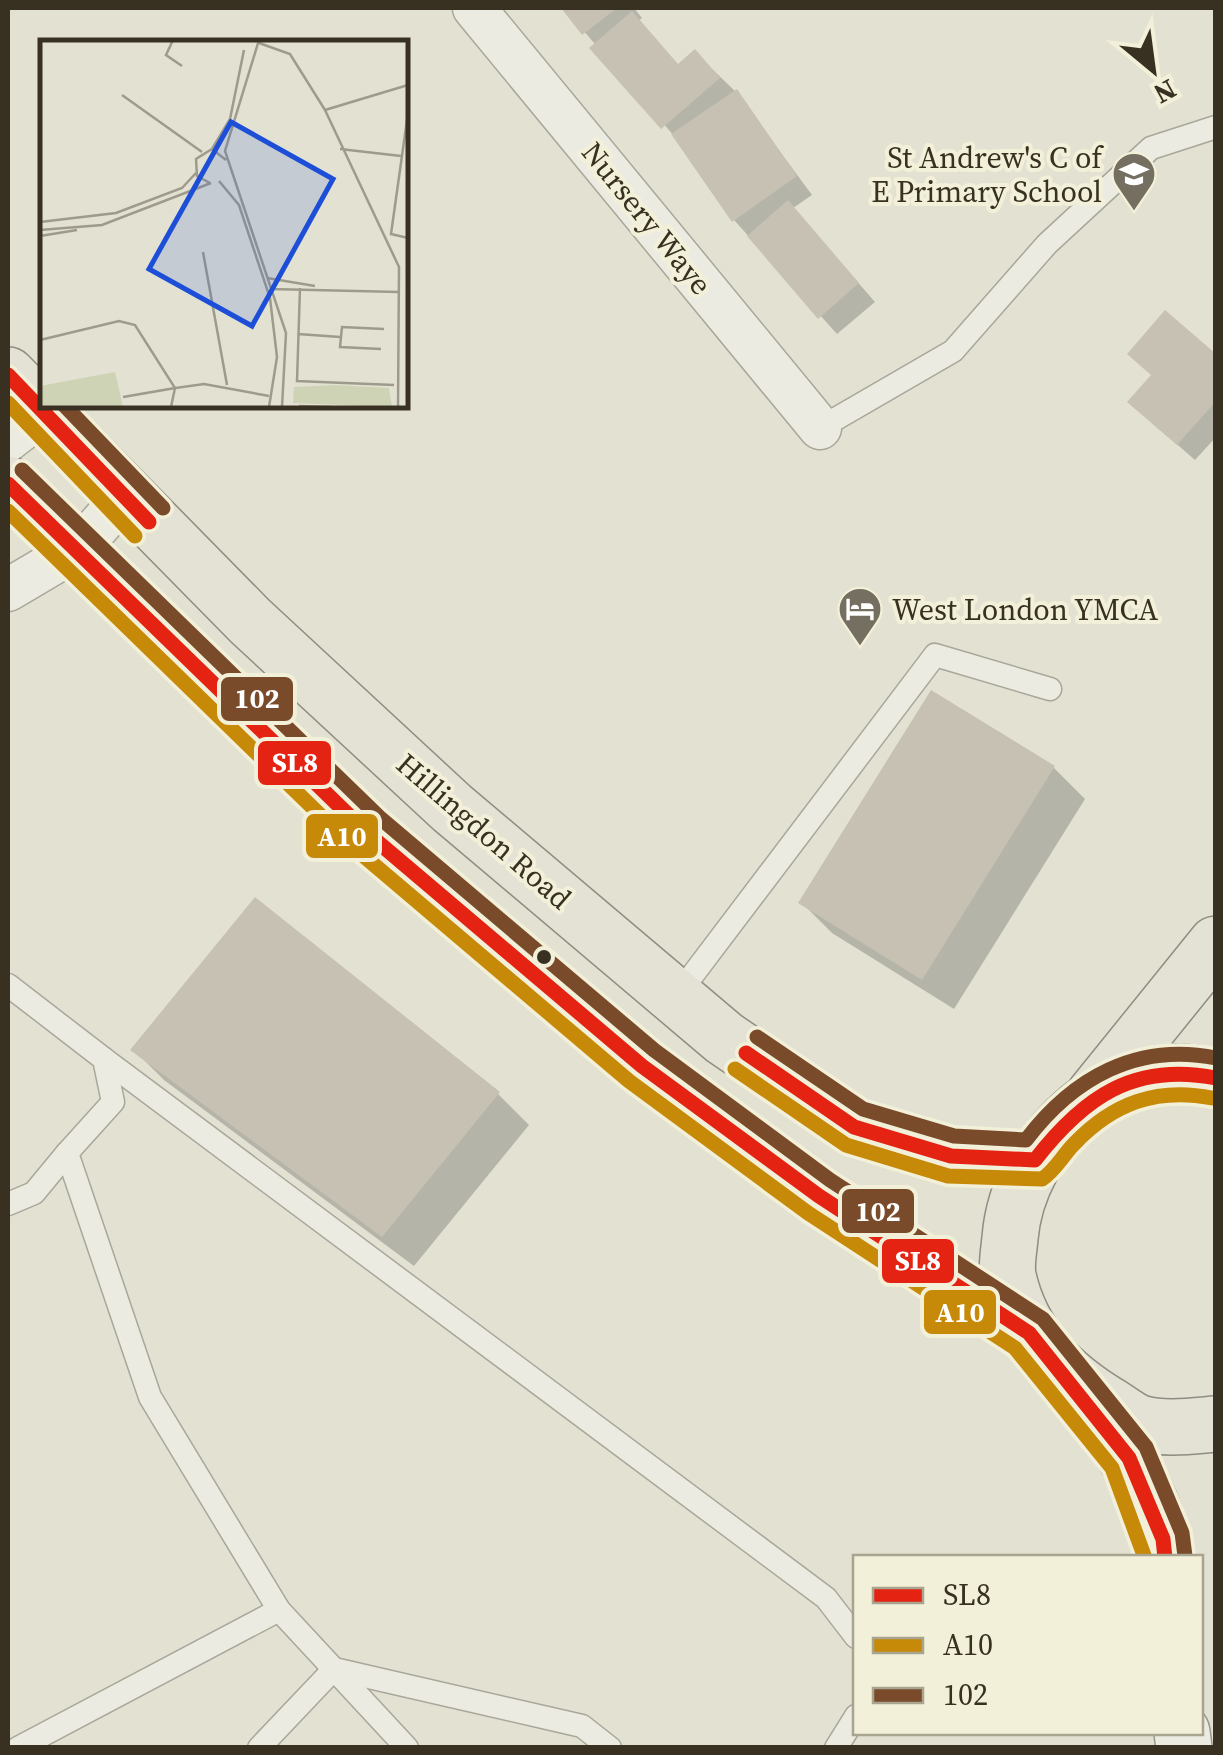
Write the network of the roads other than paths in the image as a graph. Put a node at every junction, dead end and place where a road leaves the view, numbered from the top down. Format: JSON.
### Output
{"nodes":[{"id":1,"x":474,"y":8,"type":"edge"},
{"id":2,"x":1216,"y":128,"type":"edge"},
{"id":3,"x":19,"y":410,"type":"edge"},
{"id":4,"x":820,"y":428,"type":"joint"},
{"id":5,"x":8,"y":484,"type":"edge"},
{"id":6,"x":124,"y":497,"type":"junction"},
{"id":7,"x":78,"y":548,"type":"junction"},
{"id":8,"x":8,"y":590,"type":"edge"},
{"id":9,"x":1050,"y":689,"type":"dead end"},
{"id":10,"x":1216,"y":944,"type":"edge"},
{"id":11,"x":8,"y":984,"type":"edge"},
{"id":12,"x":676,"y":997,"type":"junction"},
{"id":13,"x":104,"y":1060,"type":"junction"},
{"id":14,"x":1216,"y":1078,"type":"edge"},
{"id":15,"x":1092,"y":1098,"type":"junction"},
{"id":16,"x":68,"y":1153,"type":"junction"},
{"id":17,"x":1034,"y":1160,"type":"junction"},
{"id":18,"x":8,"y":1204,"type":"edge"},
{"id":19,"x":1029,"y":1333,"type":"junction"},
{"id":20,"x":1072,"y":1383,"type":"junction"},
{"id":21,"x":1216,"y":1424,"type":"edge"},
{"id":22,"x":1165,"y":1555,"type":"edge"},
{"id":23,"x":279,"y":1610,"type":"junction"},
{"id":24,"x":853,"y":1632,"type":"edge"},
{"id":25,"x":334,"y":1668,"type":"junction"},
{"id":26,"x":853,"y":1721,"type":"edge"},
{"id":27,"x":18,"y":1748,"type":"edge"},
{"id":28,"x":259,"y":1748,"type":"edge"},
{"id":29,"x":407,"y":1748,"type":"edge"},
{"id":30,"x":610,"y":1748,"type":"edge"},
{"id":31,"x":836,"y":1748,"type":"edge"}],
"edges":[{"from":1,"to":4,"type":"street","name":"Nursery Waye"},
{"from":2,"to":4,"type":"lane"},
{"from":3,"to":6,"type":"main road","name":"Hillingdon Road"},
{"from":5,"to":7,"type":"main road"},
{"from":6,"to":7,"type":"street"},
{"from":6,"to":12,"type":"main road","name":"Hillingdon Road"},
{"from":7,"to":8,"type":"street"},
{"from":7,"to":19,"type":"main road"},
{"from":9,"to":12,"type":"lane"},
{"from":10,"to":15,"type":"main road"},
{"from":11,"to":13,"type":"lane"},
{"from":12,"to":17,"type":"main road","name":"Hillingdon Road"},
{"from":13,"to":16,"type":"lane"},
{"from":13,"to":24,"type":"lane"},
{"from":14,"to":15,"type":"main road"},
{"from":15,"to":17,"type":"main road"},
{"from":16,"to":18,"type":"lane"},
{"from":16,"to":23,"type":"lane"},
{"from":17,"to":19,"type":"main road"},
{"from":19,"to":20,"type":"main road"},
{"from":20,"to":21,"type":"main road"},
{"from":20,"to":22,"type":"main road"},
{"from":23,"to":25,"type":"lane"},
{"from":23,"to":27,"type":"lane"},
{"from":25,"to":28,"type":"lane"},
{"from":25,"to":29,"type":"lane"},
{"from":25,"to":30,"type":"lane"},
{"from":26,"to":31,"type":"lane"}]}
